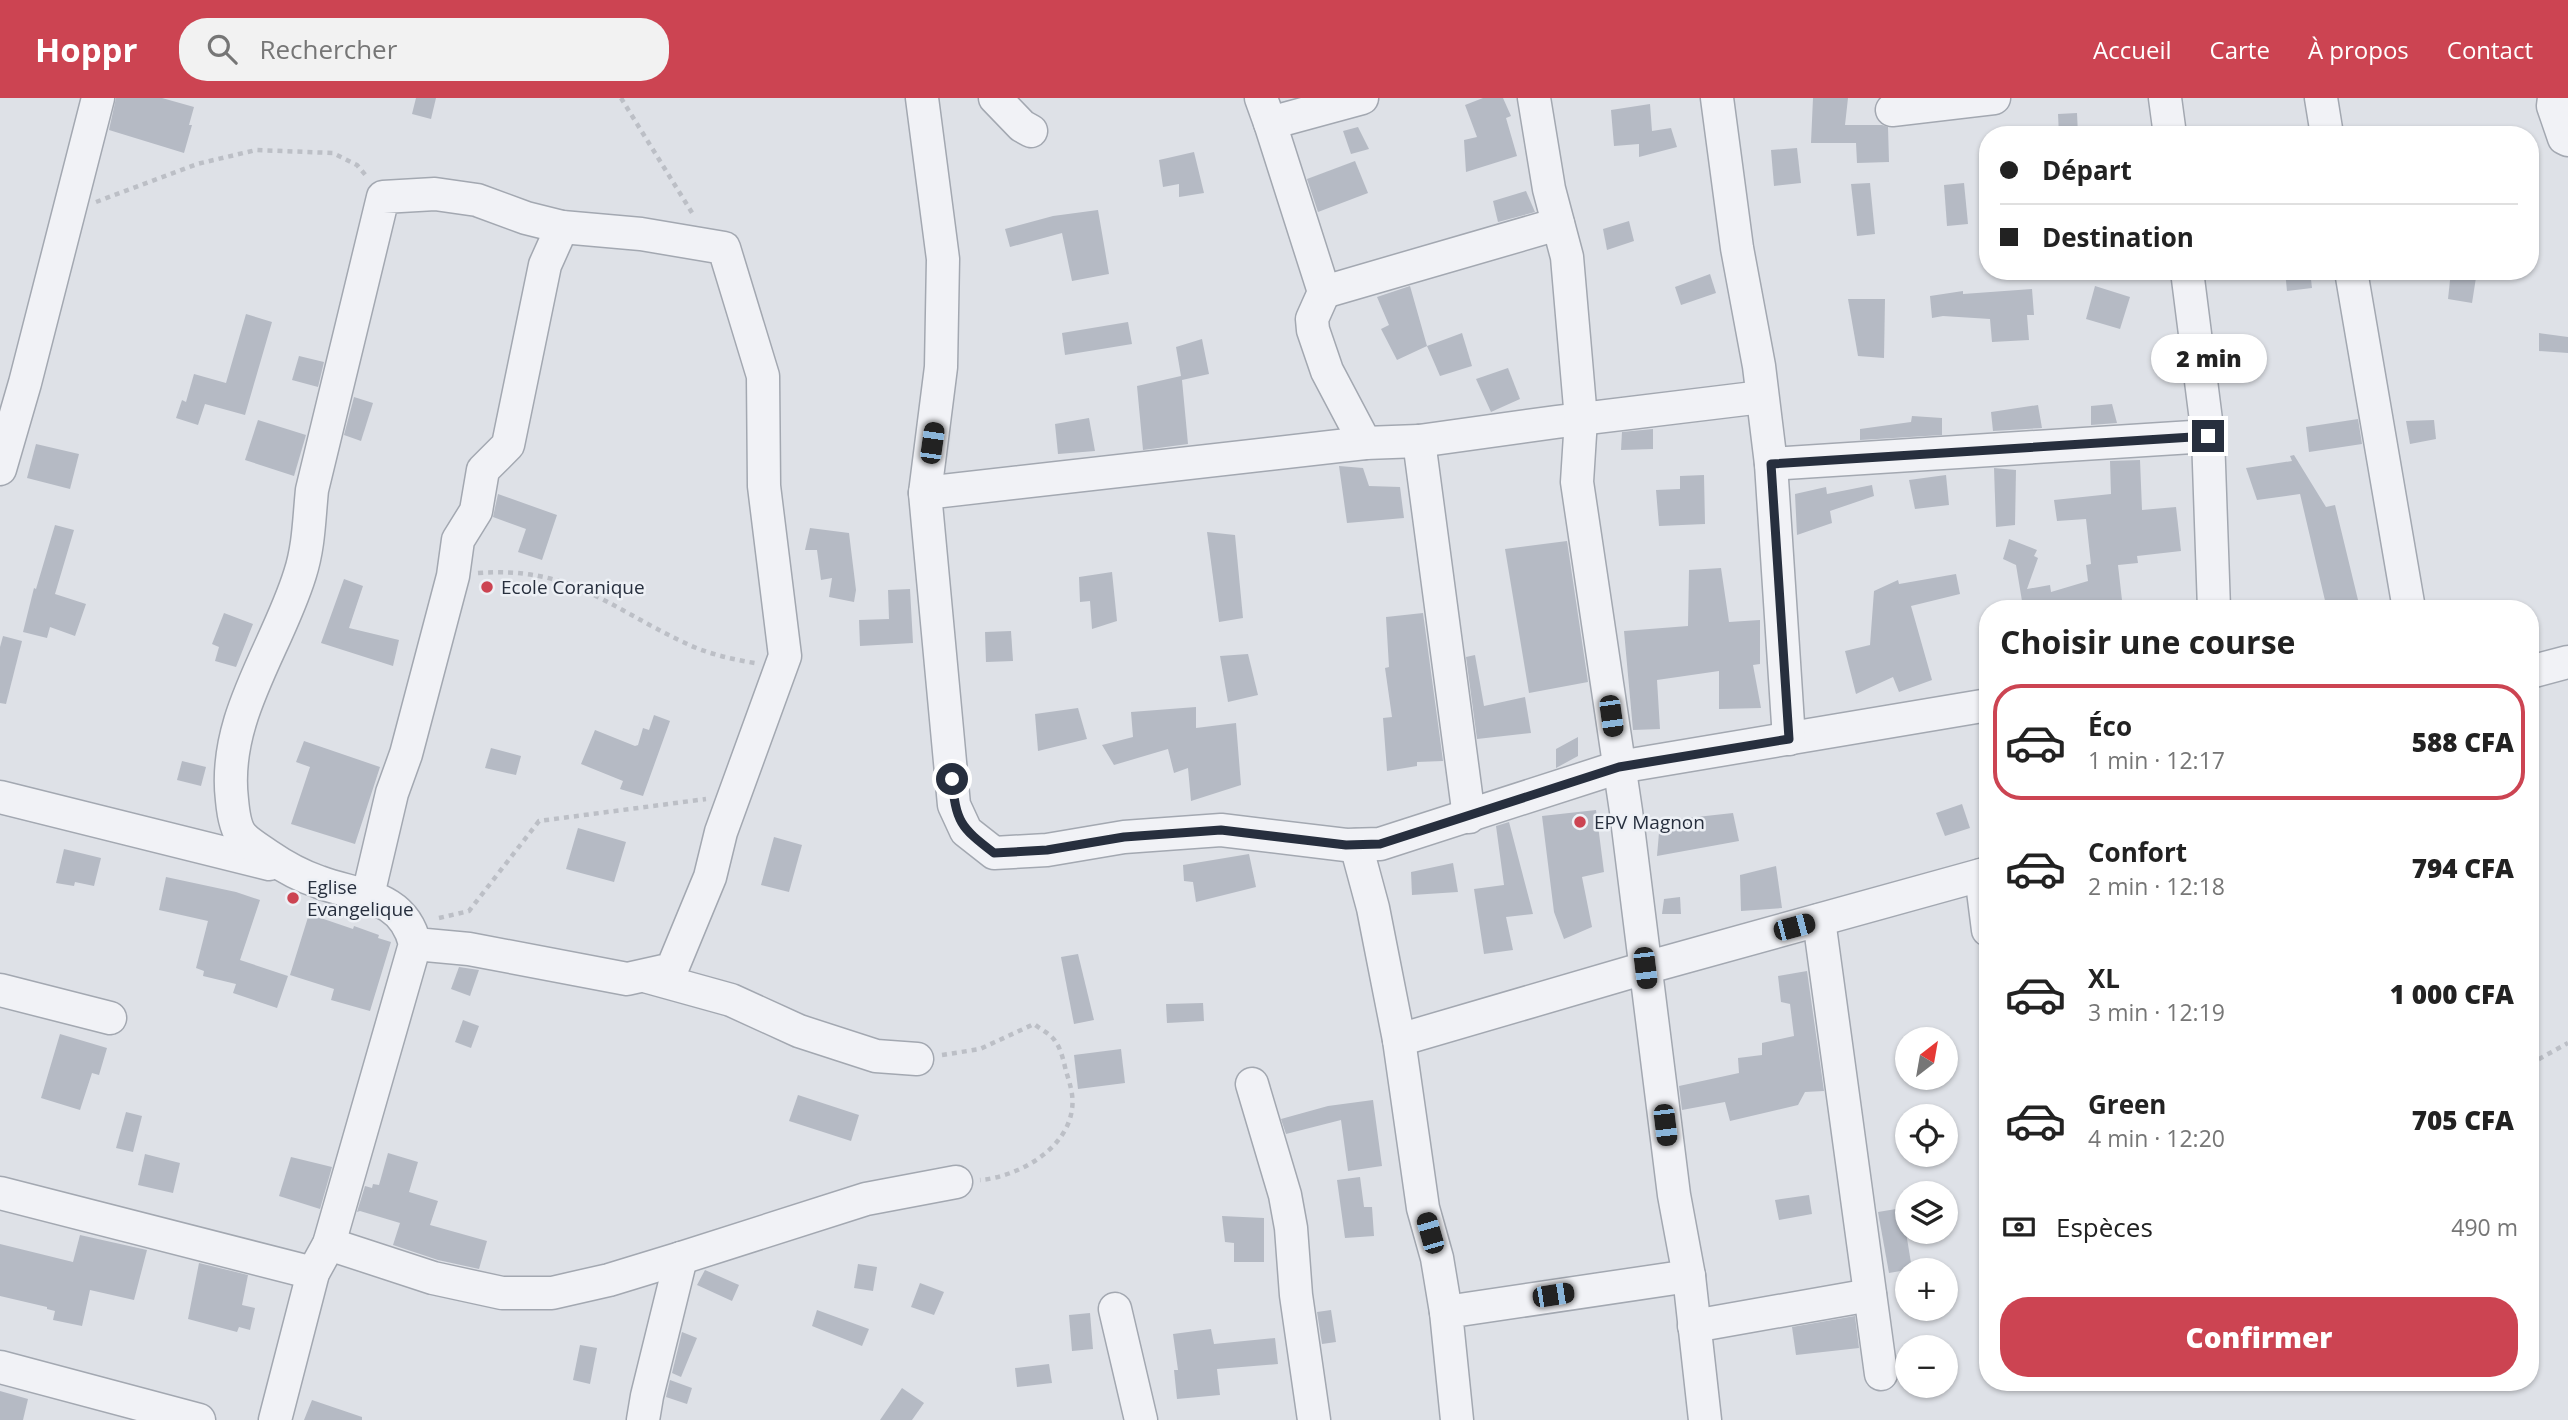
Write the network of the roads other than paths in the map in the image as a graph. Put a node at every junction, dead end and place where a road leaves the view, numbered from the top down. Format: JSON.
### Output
{"nodes":[{"id":1,"x":98,"y":98,"type":"edge"},
{"id":2,"x":922,"y":98,"type":"edge"},
{"id":3,"x":995,"y":98,"type":"edge"},
{"id":4,"x":1362,"y":98,"type":"edge"},
{"id":5,"x":1534,"y":98,"type":"edge"},
{"id":6,"x":1717,"y":98,"type":"edge"},
{"id":7,"x":1994,"y":98,"type":"edge"},
{"id":8,"x":2165,"y":98,"type":"edge"},
{"id":9,"x":2321,"y":98,"type":"edge"},
{"id":10,"x":2554,"y":98,"type":"edge"},
{"id":11,"x":1265,"y":110,"type":"edge"},
{"id":12,"x":1892,"y":110,"type":"dead end"},
{"id":13,"x":2169,"y":126,"type":"edge"},
{"id":14,"x":2326,"y":126,"type":"edge"},
{"id":15,"x":1031,"y":131,"type":"dead end"},
{"id":16,"x":2568,"y":140,"type":"edge"},
{"id":17,"x":1558,"y":224,"type":"junction"},
{"id":18,"x":562,"y":226,"type":"junction"},
{"id":19,"x":2188,"y":280,"type":"edge"},
{"id":20,"x":2353,"y":280,"type":"edge"},
{"id":21,"x":1324,"y":292,"type":"junction"},
{"id":22,"x":1762,"y":397,"type":"junction"},
{"id":23,"x":1581,"y":419,"type":"junction"},
{"id":24,"x":2208,"y":436,"type":"junction"},
{"id":25,"x":1419,"y":441,"type":"junction"},
{"id":26,"x":1365,"y":443,"type":"junction"},
{"id":27,"x":1771,"y":464,"type":"junction"},
{"id":28,"x":0,"y":469,"type":"edge"},
{"id":29,"x":925,"y":493,"type":"junction"},
{"id":30,"x":2214,"y":600,"type":"edge"},
{"id":31,"x":2407,"y":600,"type":"edge"},
{"id":32,"x":2568,"y":662,"type":"edge"},
{"id":33,"x":2539,"y":670,"type":"edge"},
{"id":34,"x":1979,"y":707,"type":"edge"},
{"id":35,"x":1789,"y":739,"type":"junction"},
{"id":36,"x":1619,"y":767,"type":"junction"},
{"id":37,"x":0,"y":797,"type":"edge"},
{"id":38,"x":1469,"y":817,"type":"junction"},
{"id":39,"x":1356,"y":845,"type":"junction"},
{"id":40,"x":290,"y":869,"type":"junction"},
{"id":41,"x":1979,"y":875,"type":"edge"},
{"id":42,"x":369,"y":895,"type":"junction"},
{"id":43,"x":1819,"y":920,"type":"junction"},
{"id":44,"x":413,"y":934,"type":"junction"},
{"id":45,"x":1645,"y":968,"type":"junction"},
{"id":46,"x":648,"y":977,"type":"junction"},
{"id":47,"x":0,"y":990,"type":"edge"},
{"id":48,"x":110,"y":1018,"type":"dead end"},
{"id":49,"x":1399,"y":1040,"type":"junction"},
{"id":50,"x":917,"y":1059,"type":"road end"},
{"id":51,"x":1252,"y":1084,"type":"dead end"},
{"id":52,"x":956,"y":1182,"type":"road end"},
{"id":53,"x":0,"y":1193,"type":"edge"},
{"id":54,"x":328,"y":1244,"type":"junction"},
{"id":55,"x":681,"y":1258,"type":"junction"},
{"id":56,"x":313,"y":1273,"type":"junction"},
{"id":57,"x":1689,"y":1276,"type":"junction"},
{"id":58,"x":1870,"y":1296,"type":"junction"},
{"id":59,"x":1115,"y":1309,"type":"dead end"},
{"id":60,"x":1446,"y":1312,"type":"junction"},
{"id":61,"x":1694,"y":1325,"type":"junction"},
{"id":62,"x":0,"y":1367,"type":"edge"},
{"id":63,"x":1881,"y":1374,"type":"dead end"},
{"id":64,"x":200,"y":1420,"type":"edge"},
{"id":65,"x":275,"y":1420,"type":"edge"},
{"id":66,"x":643,"y":1420,"type":"edge"},
{"id":67,"x":1141,"y":1420,"type":"edge"},
{"id":68,"x":1314,"y":1420,"type":"edge"},
{"id":69,"x":1457,"y":1420,"type":"edge"},
{"id":70,"x":1704,"y":1420,"type":"edge"}],
"edges":[{"from":1,"to":28,"type":"street"},
{"from":2,"to":29,"type":"street"},
{"from":3,"to":15,"type":"street"},
{"from":4,"to":11,"type":"street"},
{"from":5,"to":17,"type":"street"},
{"from":6,"to":22,"type":"street"},
{"from":7,"to":12,"type":"street"},
{"from":8,"to":13,"type":"street"},
{"from":9,"to":14,"type":"street"},
{"from":10,"to":16,"type":"street"},
{"from":11,"to":21,"type":"street"},
{"from":17,"to":21,"type":"street"},
{"from":17,"to":23,"type":"street"},
{"from":18,"to":40,"type":"street"},
{"from":18,"to":42,"type":"street"},
{"from":18,"to":46,"type":"street"},
{"from":19,"to":24,"type":"street"},
{"from":20,"to":31,"type":"street"},
{"from":21,"to":26,"type":"street"},
{"from":22,"to":23,"type":"street"},
{"from":22,"to":27,"type":"street"},
{"from":23,"to":25,"type":"street"},
{"from":23,"to":36,"type":"street"},
{"from":24,"to":27,"type":"street"},
{"from":24,"to":30,"type":"street"},
{"from":25,"to":26,"type":"street"},
{"from":25,"to":38,"type":"street"},
{"from":26,"to":29,"type":"street"},
{"from":27,"to":35,"type":"street"},
{"from":29,"to":39,"type":"street"},
{"from":32,"to":33,"type":"street"},
{"from":34,"to":35,"type":"street"},
{"from":35,"to":36,"type":"street"},
{"from":36,"to":38,"type":"street"},
{"from":36,"to":45,"type":"street"},
{"from":37,"to":40,"type":"street"},
{"from":38,"to":39,"type":"street"},
{"from":39,"to":49,"type":"street"},
{"from":40,"to":42,"type":"street"},
{"from":41,"to":43,"type":"street"},
{"from":42,"to":44,"type":"street"},
{"from":43,"to":45,"type":"street"},
{"from":43,"to":58,"type":"street"},
{"from":44,"to":46,"type":"street"},
{"from":44,"to":54,"type":"street"},
{"from":45,"to":49,"type":"street"},
{"from":45,"to":57,"type":"street"},
{"from":46,"to":50,"type":"street"},
{"from":47,"to":48,"type":"street"},
{"from":49,"to":60,"type":"street"},
{"from":51,"to":68,"type":"street"},
{"from":52,"to":55,"type":"street"},
{"from":53,"to":56,"type":"street"},
{"from":54,"to":55,"type":"street"},
{"from":54,"to":56,"type":"street"},
{"from":55,"to":66,"type":"street"},
{"from":56,"to":65,"type":"street"},
{"from":57,"to":60,"type":"street"},
{"from":57,"to":61,"type":"street"},
{"from":58,"to":61,"type":"street"},
{"from":58,"to":63,"type":"street"},
{"from":59,"to":67,"type":"street"},
{"from":60,"to":69,"type":"street"},
{"from":61,"to":70,"type":"street"},
{"from":62,"to":64,"type":"street"}]}
